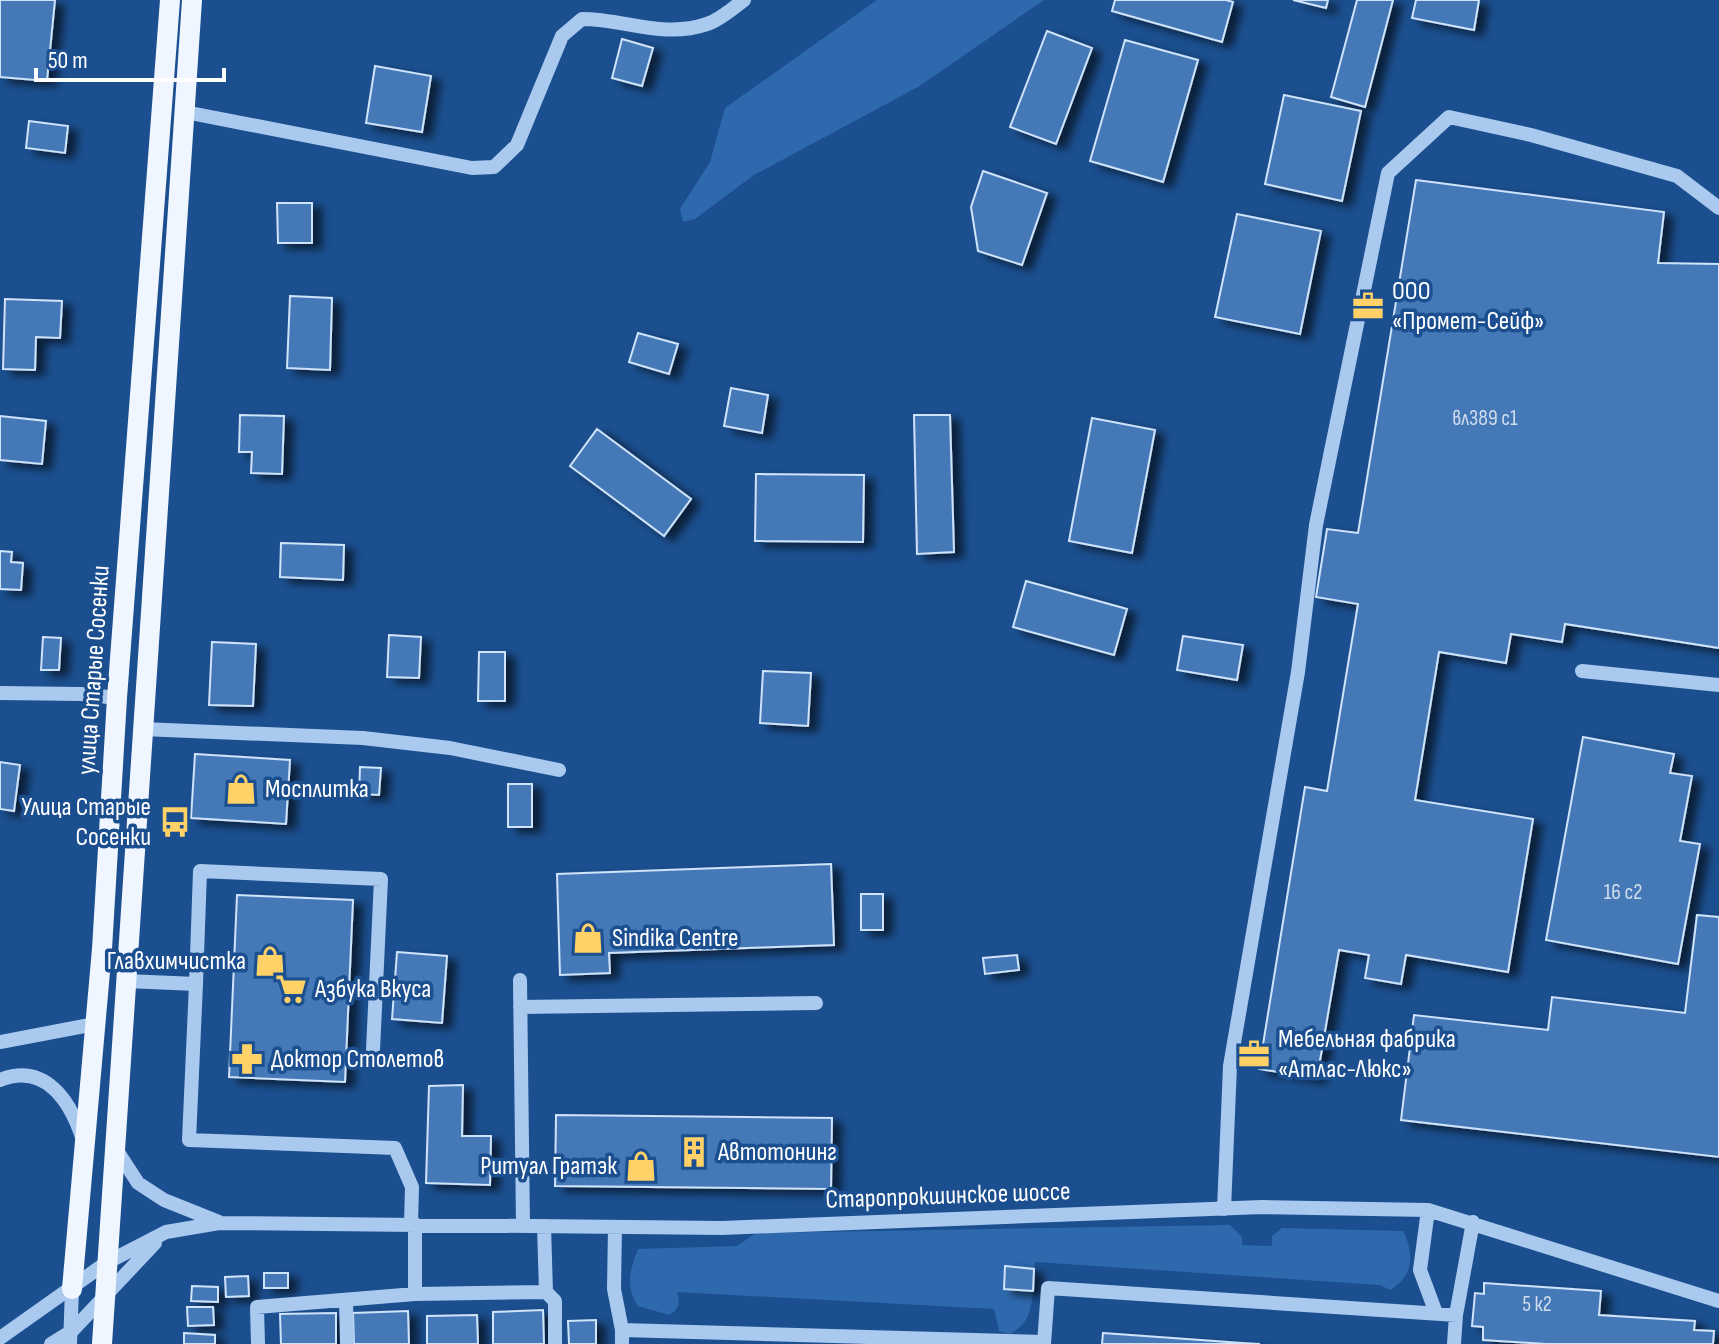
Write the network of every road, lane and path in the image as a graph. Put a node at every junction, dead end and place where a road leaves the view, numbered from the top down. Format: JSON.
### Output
{"nodes":[{"id":1,"x":170,"y":0,"type":"edge"},
{"id":2,"x":192,"y":0,"type":"edge"},
{"id":3,"x":744,"y":0,"type":"edge"},
{"id":4,"x":185,"y":112,"type":"junction"},
{"id":5,"x":1719,"y":208,"type":"edge"},
{"id":6,"x":1582,"y":671,"type":"dead end"},
{"id":7,"x":1719,"y":685,"type":"edge"},
{"id":8,"x":0,"y":693,"type":"edge"},
{"id":9,"x":117,"y":698,"type":"junction"},
{"id":10,"x":142,"y":729,"type":"junction"},
{"id":11,"x":559,"y":770,"type":"dead end"},
{"id":12,"x":520,"y":980,"type":"dead end"},
{"id":13,"x":126,"y":981,"type":"junction"},
{"id":14,"x":196,"y":984,"type":"junction"},
{"id":15,"x":816,"y":1003,"type":"dead end"},
{"id":16,"x":520,"y":1007,"type":"junction"},
{"id":17,"x":95,"y":1024,"type":"junction"},
{"id":18,"x":0,"y":1042,"type":"edge"},
{"id":19,"x":373,"y":1050,"type":"dead end"},
{"id":20,"x":0,"y":1080,"type":"edge"},
{"id":21,"x":85,"y":1144,"type":"junction"},
{"id":22,"x":114,"y":1146,"type":"junction"},
{"id":23,"x":1224,"y":1209,"type":"junction"},
{"id":24,"x":1428,"y":1210,"type":"junction"},
{"id":25,"x":1473,"y":1222,"type":"junction"},
{"id":26,"x":219,"y":1223,"type":"junction"},
{"id":27,"x":413,"y":1224,"type":"junction"},
{"id":28,"x":523,"y":1225,"type":"junction"},
{"id":29,"x":544,"y":1226,"type":"junction"},
{"id":30,"x":615,"y":1227,"type":"junction"},
{"id":31,"x":166,"y":1232,"type":"junction"},
{"id":32,"x":106,"y":1263,"type":"junction"},
{"id":33,"x":72,"y":1289,"type":"junction"},
{"id":34,"x":546,"y":1292,"type":"junction"},
{"id":35,"x":106,"y":1293,"type":"junction"},
{"id":36,"x":415,"y":1294,"type":"junction"},
{"id":37,"x":346,"y":1300,"type":"junction"},
{"id":38,"x":1719,"y":1301,"type":"edge"},
{"id":39,"x":1436,"y":1313,"type":"junction"},
{"id":40,"x":1456,"y":1315,"type":"junction"},
{"id":41,"x":622,"y":1337,"type":"edge"},
{"id":42,"x":0,"y":1338,"type":"edge"},
{"id":43,"x":71,"y":1338,"type":"edge"},
{"id":44,"x":1044,"y":1343,"type":"edge"},
{"id":45,"x":51,"y":1344,"type":"edge"},
{"id":46,"x":102,"y":1344,"type":"edge"},
{"id":47,"x":258,"y":1344,"type":"edge"},
{"id":48,"x":347,"y":1344,"type":"edge"},
{"id":49,"x":555,"y":1344,"type":"edge"},
{"id":50,"x":1454,"y":1344,"type":"edge"}],
"edges":[{"from":1,"to":9,"type":"main road","name":"улица Старые Сосенки"},
{"from":2,"to":4,"type":"main road","name":"улица Старые Сосенки"},
{"from":3,"to":4,"type":"street"},
{"from":4,"to":10,"type":"main road","name":"улица Старые Сосенки"},
{"from":5,"to":23,"type":"street"},
{"from":6,"to":7,"type":"street"},
{"from":8,"to":9,"type":"street"},
{"from":9,"to":17,"type":"main road","name":"улица Старые Сосенки"},
{"from":10,"to":11,"type":"street"},
{"from":10,"to":13,"type":"main road","name":"улица Старые Сосенки"},
{"from":12,"to":16,"type":"street"},
{"from":13,"to":14,"type":"street"},
{"from":13,"to":22,"type":"main road","name":"улица Старые Сосенки"},
{"from":14,"to":19,"type":"street"},
{"from":14,"to":27,"type":"street"},
{"from":15,"to":16,"type":"street"},
{"from":16,"to":28,"type":"street"},
{"from":17,"to":18,"type":"street"},
{"from":17,"to":21,"type":"main road","name":"улица Старые Сосенки"},
{"from":20,"to":21,"type":"street"},
{"from":21,"to":33,"type":"main road","name":"улица Старые Сосенки"},
{"from":22,"to":26,"type":"street"},
{"from":22,"to":32,"type":"main road","name":"улица Старые Сосенки"},
{"from":23,"to":24,"type":"street","name":"Старопрокшинское шоссе"},
{"from":23,"to":30,"type":"street","name":"Старопрокшинское шоссе"},
{"from":24,"to":25,"type":"street","name":"Старопрокшинское шоссе"},
{"from":24,"to":39,"type":"street"},
{"from":25,"to":38,"type":"street","name":"Старопрокшинское шоссе"},
{"from":25,"to":40,"type":"street"},
{"from":26,"to":27,"type":"street","name":"Старопрокшинское шоссе"},
{"from":26,"to":31,"type":"street","name":"Старопрокшинское шоссе"},
{"from":27,"to":28,"type":"street","name":"Старопрокшинское шоссе"},
{"from":27,"to":36,"type":"street"},
{"from":28,"to":29,"type":"street","name":"Старопрокшинское шоссе"},
{"from":29,"to":30,"type":"street","name":"Старопрокшинское шоссе"},
{"from":29,"to":34,"type":"street"},
{"from":30,"to":41,"type":"street"},
{"from":31,"to":32,"type":"street","name":"Старопрокшинское шоссе"},
{"from":31,"to":35,"type":"street"},
{"from":32,"to":33,"type":"street","name":"Старопрокшинское шоссе"},
{"from":32,"to":35,"type":"main road","name":"улица Старые Сосенки"},
{"from":33,"to":42,"type":"street","name":"Старопрокшинское шоссе"},
{"from":33,"to":43,"type":"street","name":"улица Старые Сосенки"},
{"from":34,"to":36,"type":"street"},
{"from":34,"to":49,"type":"street"},
{"from":35,"to":43,"type":"street"},
{"from":35,"to":46,"type":"main road","name":"улица Старые Сосенки"},
{"from":36,"to":37,"type":"street"},
{"from":37,"to":47,"type":"street"},
{"from":37,"to":48,"type":"street"},
{"from":39,"to":40,"type":"street"},
{"from":39,"to":44,"type":"street"},
{"from":40,"to":50,"type":"street"},
{"from":41,"to":44,"type":"street"},
{"from":43,"to":45,"type":"street"}]}
